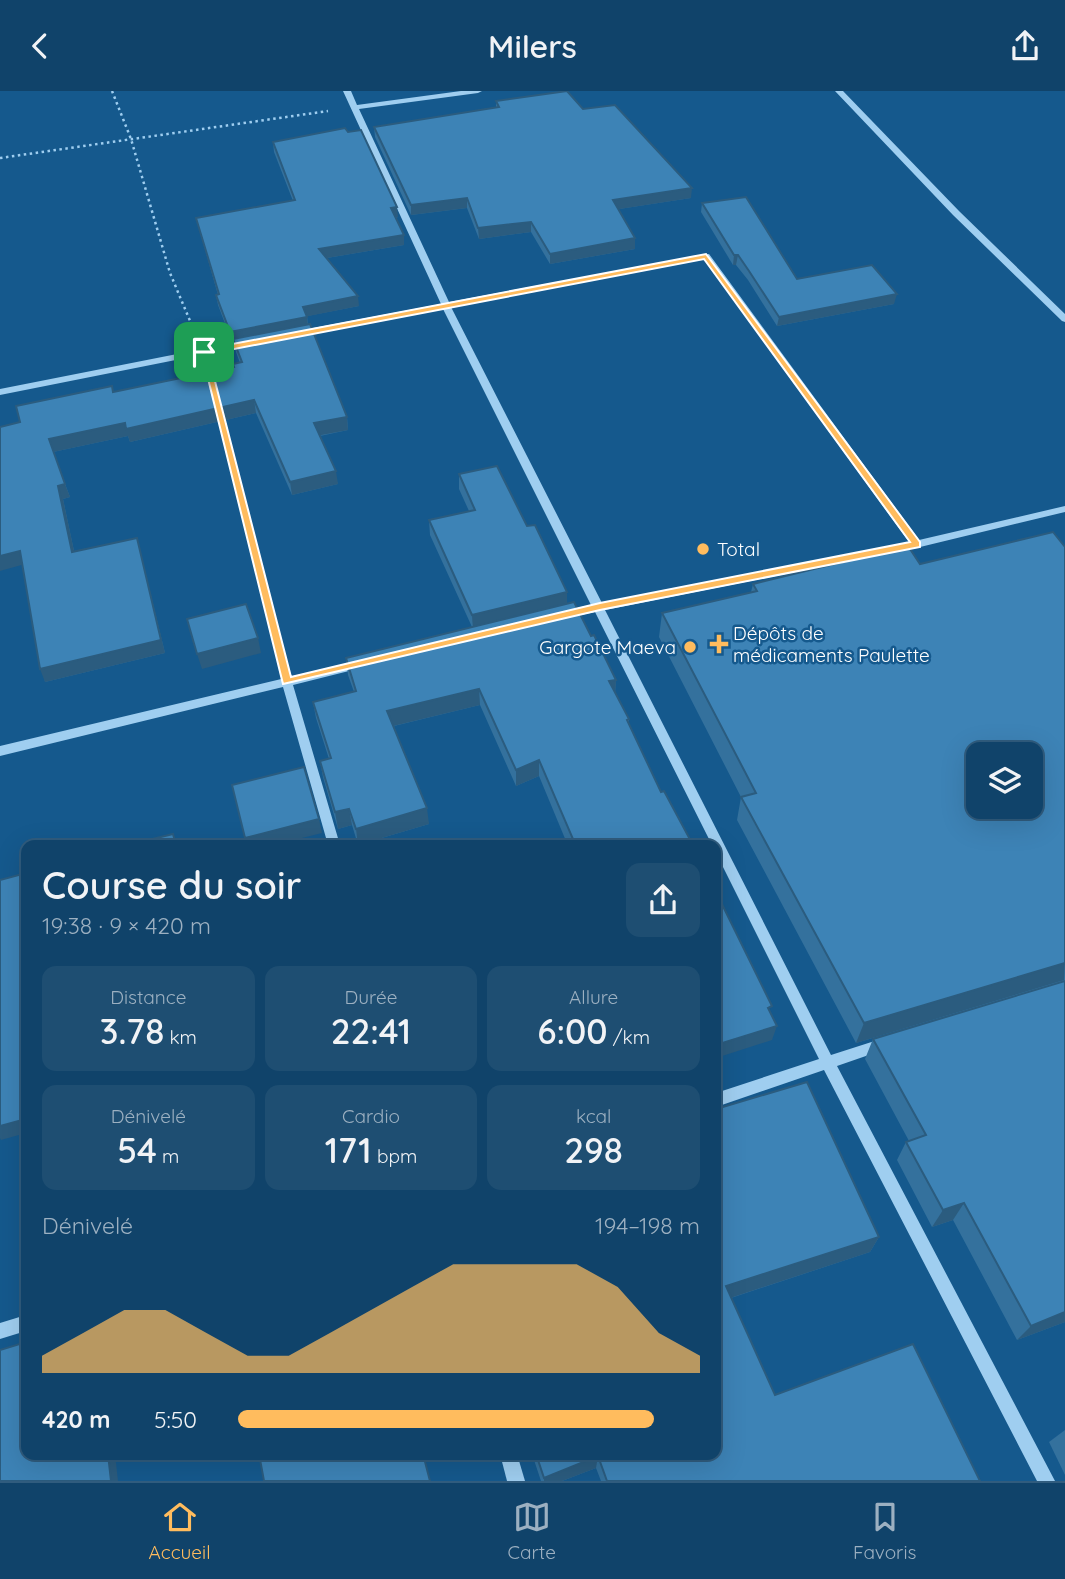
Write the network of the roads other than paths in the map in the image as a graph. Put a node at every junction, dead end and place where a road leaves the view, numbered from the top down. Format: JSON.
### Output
{"nodes":[{"id":1,"x":347,"y":91,"type":"edge"},
{"id":2,"x":478,"y":91,"type":"edge"},
{"id":3,"x":839,"y":91,"type":"edge"},
{"id":4,"x":356,"y":107,"type":"junction"},
{"id":5,"x":446,"y":306,"type":"junction"},
{"id":6,"x":1065,"y":319,"type":"edge"},
{"id":7,"x":284,"y":337,"type":"edge"},
{"id":8,"x":257,"y":342,"type":"edge"},
{"id":9,"x":0,"y":392,"type":"edge"},
{"id":10,"x":1065,"y":509,"type":"edge"},
{"id":11,"x":916,"y":544,"type":"junction"},
{"id":12,"x":600,"y":606,"type":"junction"},
{"id":13,"x":545,"y":619,"type":"edge"},
{"id":14,"x":368,"y":662,"type":"edge"},
{"id":15,"x":287,"y":682,"type":"junction"},
{"id":16,"x":0,"y":751,"type":"edge"},
{"id":17,"x":333,"y":840,"type":"edge"},
{"id":18,"x":717,"y":840,"type":"edge"},
{"id":19,"x":721,"y":849,"type":"edge"},
{"id":20,"x":893,"y":1041,"type":"edge"},
{"id":21,"x":827,"y":1061,"type":"junction"},
{"id":22,"x":721,"y":1098,"type":"edge"},
{"id":23,"x":21,"y":1325,"type":"edge"},
{"id":24,"x":0,"y":1331,"type":"edge"},
{"id":25,"x":510,"y":1460,"type":"edge"},
{"id":26,"x":516,"y":1481,"type":"edge"},
{"id":27,"x":1046,"y":1481,"type":"edge"}],
"edges":[{"from":1,"to":4,"type":"street"},
{"from":2,"to":4,"type":"street"},
{"from":3,"to":6,"type":"street"},
{"from":4,"to":5,"type":"street"},
{"from":5,"to":7,"type":"street"},
{"from":5,"to":11,"type":"street"},
{"from":5,"to":12,"type":"street"},
{"from":8,"to":9,"type":"street"},
{"from":10,"to":11,"type":"street"},
{"from":11,"to":12,"type":"street"},
{"from":12,"to":13,"type":"street"},
{"from":12,"to":18,"type":"street"},
{"from":14,"to":15,"type":"street"},
{"from":15,"to":16,"type":"street"},
{"from":15,"to":17,"type":"street"},
{"from":19,"to":21,"type":"street"},
{"from":20,"to":21,"type":"street"},
{"from":21,"to":22,"type":"street"},
{"from":21,"to":27,"type":"street"},
{"from":23,"to":24,"type":"street"},
{"from":25,"to":26,"type":"street"}]}
